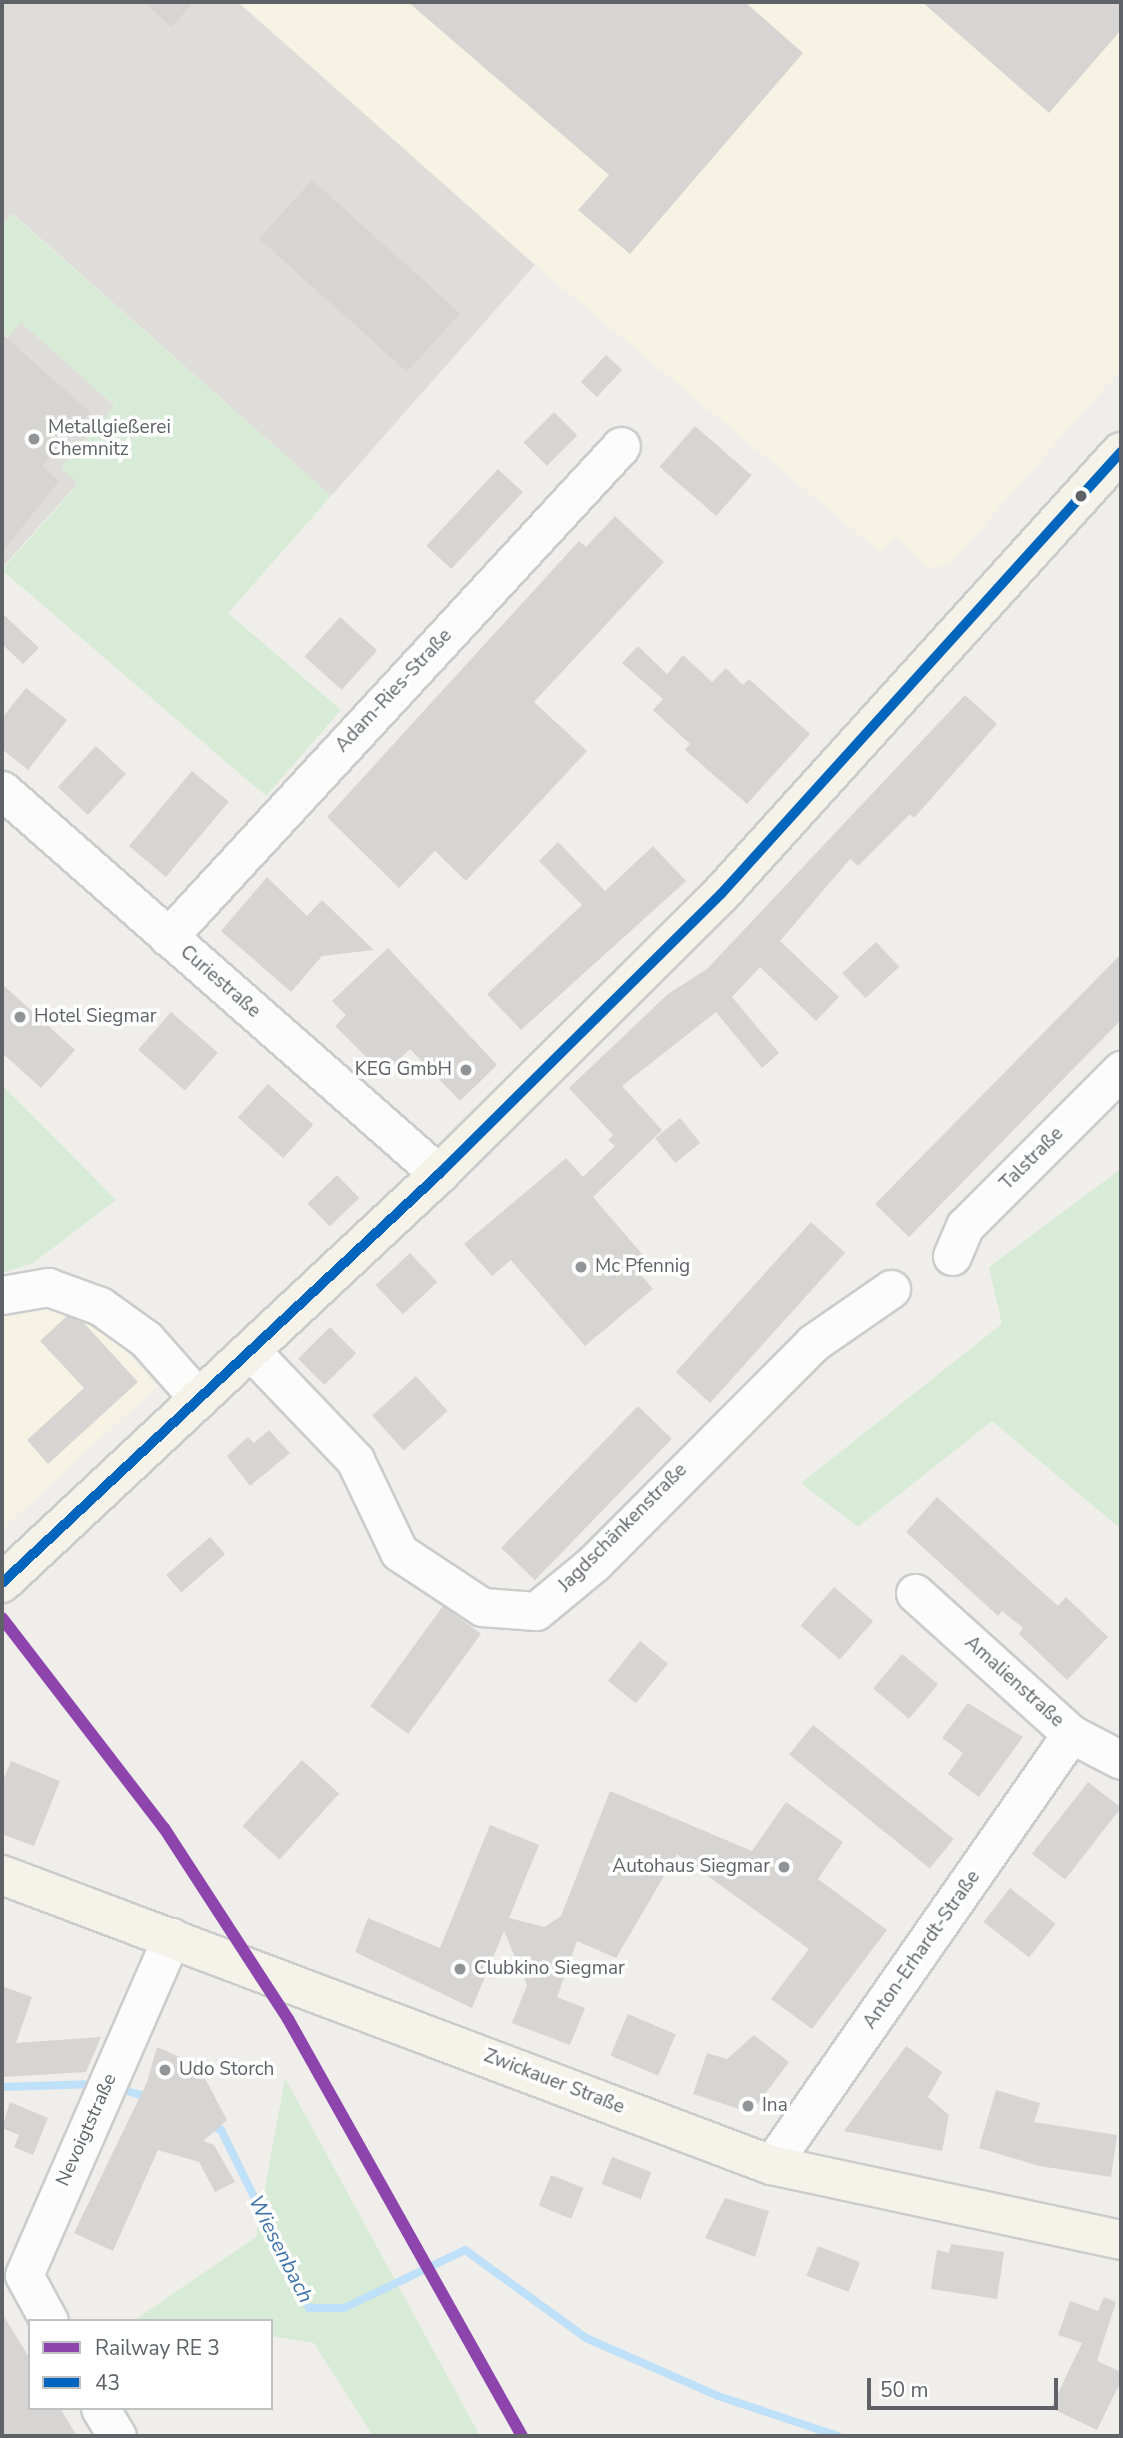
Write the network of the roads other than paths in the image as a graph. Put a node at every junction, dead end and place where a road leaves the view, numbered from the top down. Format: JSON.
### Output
{"nodes":[{"id":1,"x":621,"y":446,"type":"dead end"},
{"id":2,"x":1121,"y":452,"type":"edge"},
{"id":3,"x":2,"y":790,"type":"edge"},
{"id":4,"x":168,"y":937,"type":"junction"},
{"id":5,"x":1121,"y":1070,"type":"edge"},
{"id":6,"x":439,"y":1174,"type":"junction"},
{"id":7,"x":952,"y":1256,"type":"dead end"},
{"id":8,"x":891,"y":1289,"type":"dead end"},
{"id":9,"x":2,"y":1295,"type":"edge"},
{"id":10,"x":251,"y":1351,"type":"junction"},
{"id":11,"x":199,"y":1398,"type":"junction"},
{"id":12,"x":2,"y":1583,"type":"edge"},
{"id":13,"x":915,"y":1593,"type":"dead end"},
{"id":14,"x":1071,"y":1734,"type":"junction"},
{"id":15,"x":1121,"y":1760,"type":"edge"},
{"id":16,"x":2,"y":1875,"type":"edge"},
{"id":17,"x":172,"y":1937,"type":"junction"},
{"id":18,"x":771,"y":2165,"type":"junction"},
{"id":19,"x":1121,"y":2240,"type":"edge"},
{"id":20,"x":48,"y":2319,"type":"edge"},
{"id":21,"x":101,"y":2410,"type":"edge"},
{"id":22,"x":117,"y":2436,"type":"edge"}],
"edges":[{"from":1,"to":4,"type":"street","name":"Adam-Ries-Straße"},
{"from":2,"to":6,"type":"main road"},
{"from":3,"to":4,"type":"street","name":"Curiestraße"},
{"from":4,"to":6,"type":"street","name":"Curiestraße"},
{"from":5,"to":7,"type":"street","name":"Talstraße"},
{"from":6,"to":10,"type":"main road"},
{"from":8,"to":10,"type":"street","name":"Jagdschänkenstraße"},
{"from":9,"to":11,"type":"street"},
{"from":10,"to":11,"type":"main road"},
{"from":11,"to":12,"type":"main road"},
{"from":13,"to":14,"type":"street","name":"Amalienstraße"},
{"from":14,"to":15,"type":"street","name":"Amalienstraße"},
{"from":14,"to":18,"type":"street","name":"Anton-Erhardt-Straße"},
{"from":16,"to":17,"type":"main road","name":"Zwickauer Straße"},
{"from":17,"to":18,"type":"main road","name":"Zwickauer Straße"},
{"from":17,"to":20,"type":"street","name":"Nevoigtstraße"},
{"from":18,"to":19,"type":"main road","name":"Zwickauer Straße"},
{"from":21,"to":22,"type":"street"}]}
